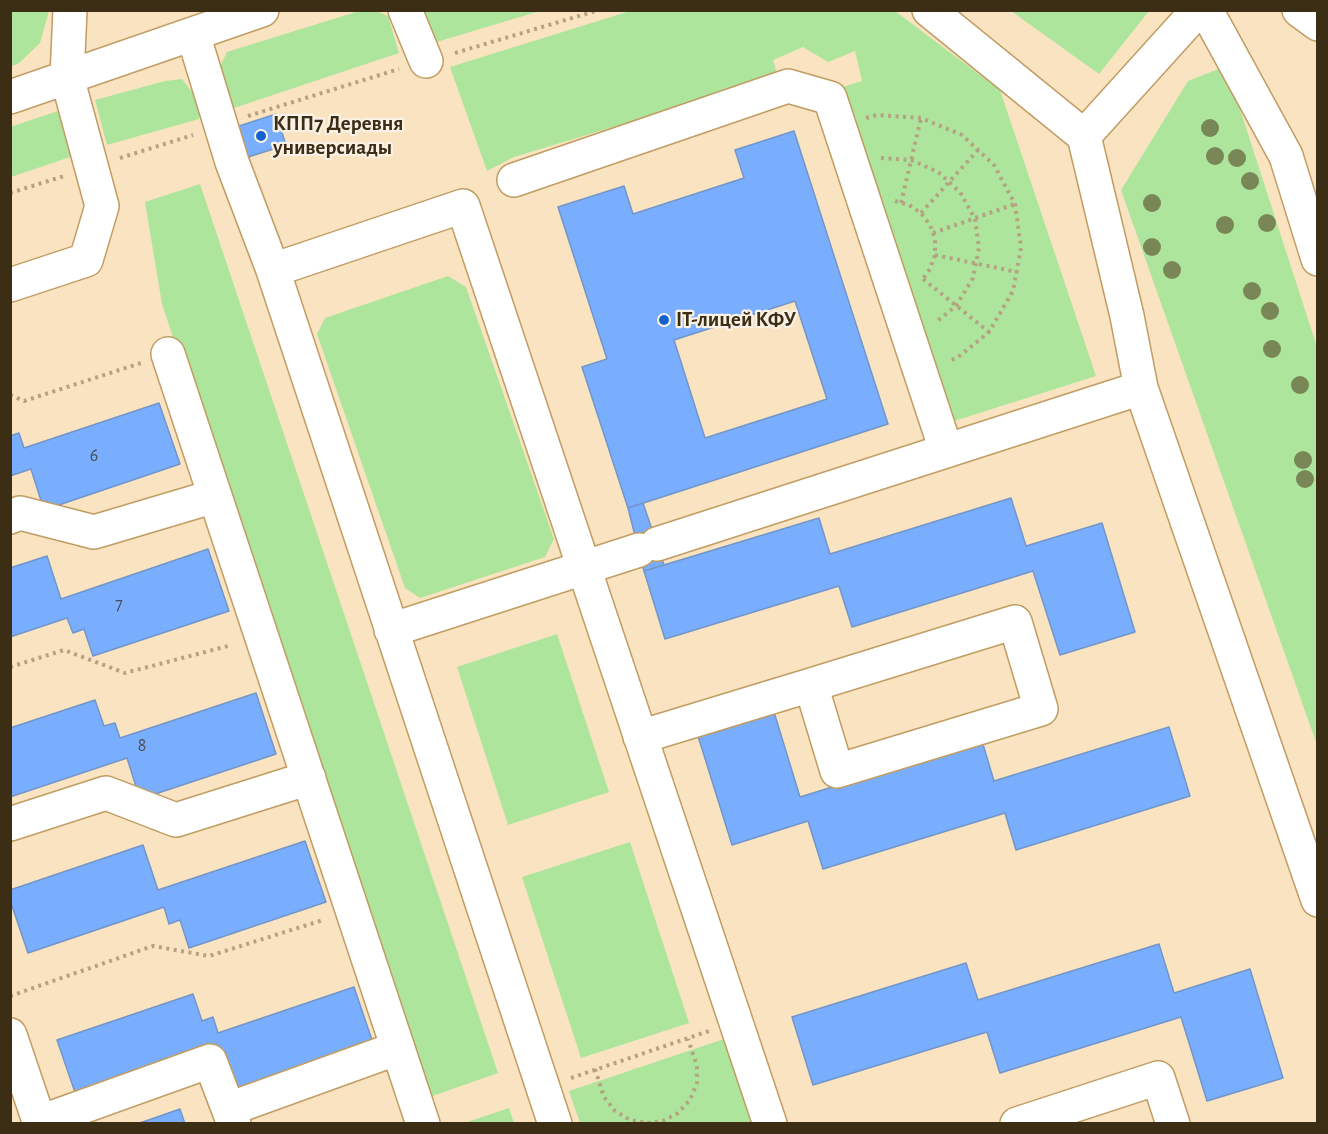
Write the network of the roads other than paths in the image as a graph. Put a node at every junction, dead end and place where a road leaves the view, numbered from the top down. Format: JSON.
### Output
{"nodes":[{"id":1,"x":70,"y":10,"type":"edge"},
{"id":2,"x":262,"y":10,"type":"edge"},
{"id":3,"x":405,"y":10,"type":"edge"},
{"id":4,"x":929,"y":10,"type":"edge"},
{"id":5,"x":1198,"y":10,"type":"edge"},
{"id":6,"x":1206,"y":10,"type":"edge"},
{"id":7,"x":1299,"y":10,"type":"edge"},
{"id":8,"x":1317,"y":24,"type":"edge"},
{"id":9,"x":194,"y":34,"type":"junction"},
{"id":10,"x":426,"y":61,"type":"road end"},
{"id":11,"x":67,"y":77,"type":"junction"},
{"id":12,"x":10,"y":97,"type":"edge"},
{"id":13,"x":1084,"y":136,"type":"junction"},
{"id":14,"x":514,"y":180,"type":"dead end"},
{"id":15,"x":1317,"y":259,"type":"edge"},
{"id":16,"x":273,"y":270,"type":"junction"},
{"id":17,"x":10,"y":285,"type":"edge"},
{"id":18,"x":168,"y":354,"type":"road end"},
{"id":19,"x":1141,"y":388,"type":"junction"},
{"id":20,"x":946,"y":450,"type":"junction"},
{"id":21,"x":215,"y":496,"type":"junction"},
{"id":22,"x":10,"y":517,"type":"edge"},
{"id":23,"x":584,"y":568,"type":"junction"},
{"id":24,"x":391,"y":630,"type":"junction"},
{"id":25,"x":811,"y":685,"type":"junction"},
{"id":26,"x":640,"y":737,"type":"junction"},
{"id":27,"x":309,"y":778,"type":"junction"},
{"id":28,"x":10,"y":824,"type":"edge"},
{"id":29,"x":1317,"y":900,"type":"edge"},
{"id":30,"x":10,"y":1035,"type":"edge"},
{"id":31,"x":399,"y":1048,"type":"junction"},
{"id":32,"x":232,"y":1116,"type":"edge"},
{"id":33,"x":40,"y":1123,"type":"edge"},
{"id":34,"x":423,"y":1124,"type":"edge"},
{"id":35,"x":555,"y":1124,"type":"edge"},
{"id":36,"x":770,"y":1124,"type":"edge"},
{"id":37,"x":1017,"y":1124,"type":"edge"},
{"id":38,"x":1173,"y":1124,"type":"edge"}],
"edges":[{"from":1,"to":11,"type":"street"},
{"from":2,"to":9,"type":"street"},
{"from":3,"to":10,"type":"street"},
{"from":4,"to":13,"type":"street"},
{"from":5,"to":13,"type":"street"},
{"from":6,"to":15,"type":"street"},
{"from":7,"to":8,"type":"street"},
{"from":9,"to":11,"type":"street"},
{"from":9,"to":16,"type":"street"},
{"from":11,"to":12,"type":"street"},
{"from":11,"to":17,"type":"street"},
{"from":13,"to":19,"type":"street"},
{"from":14,"to":20,"type":"street"},
{"from":16,"to":23,"type":"street"},
{"from":16,"to":24,"type":"street"},
{"from":18,"to":21,"type":"street"},
{"from":19,"to":20,"type":"street"},
{"from":19,"to":29,"type":"street"},
{"from":20,"to":23,"type":"street"},
{"from":21,"to":22,"type":"street"},
{"from":21,"to":27,"type":"street"},
{"from":23,"to":24,"type":"street"},
{"from":23,"to":26,"type":"street"},
{"from":24,"to":35,"type":"street"},
{"from":25,"to":25,"type":"street"},
{"from":25,"to":26,"type":"street"},
{"from":26,"to":36,"type":"street"},
{"from":27,"to":28,"type":"street"},
{"from":27,"to":31,"type":"street"},
{"from":30,"to":33,"type":"street"},
{"from":31,"to":32,"type":"street"},
{"from":31,"to":34,"type":"street"},
{"from":32,"to":33,"type":"street"},
{"from":37,"to":38,"type":"street"}]}
